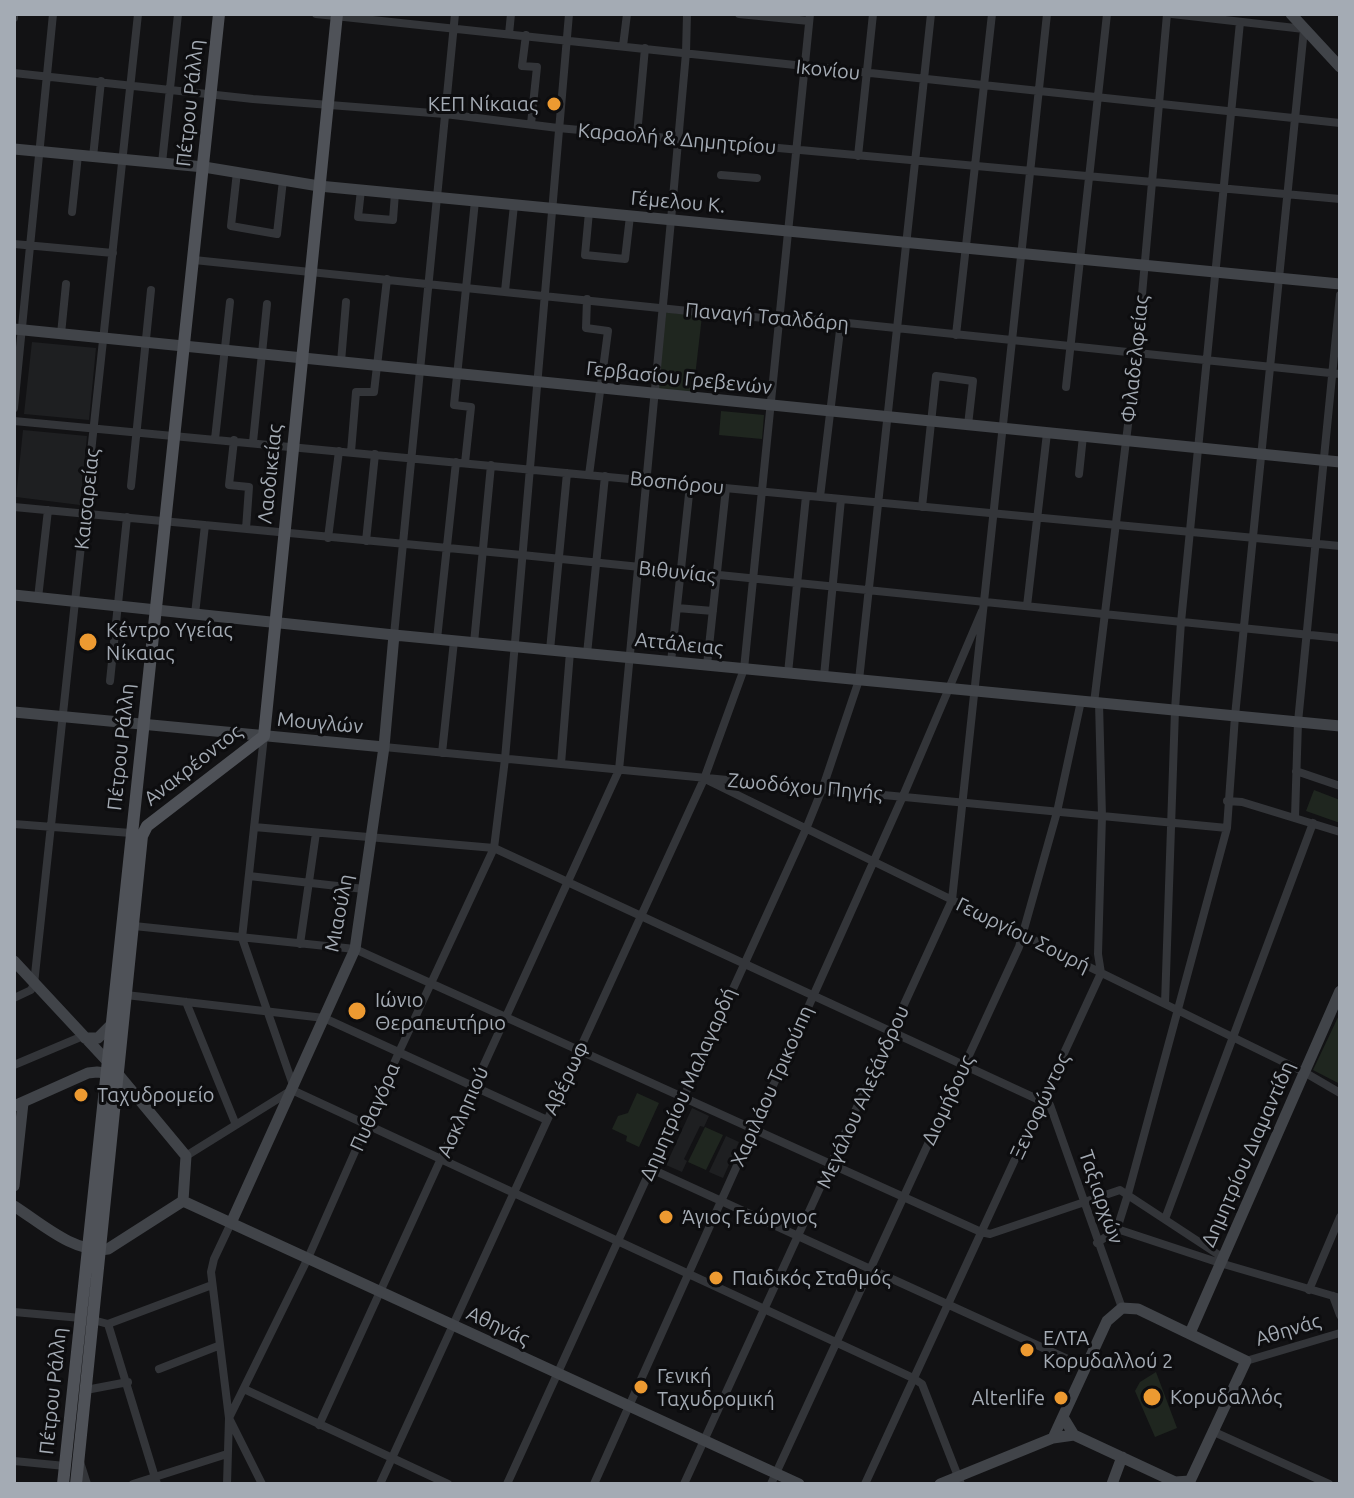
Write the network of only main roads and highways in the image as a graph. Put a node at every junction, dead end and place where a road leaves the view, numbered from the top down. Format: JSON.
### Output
{"nodes":[{"id":1,"x":219,"y":14,"type":"edge"},
{"id":2,"x":1291,"y":14,"type":"edge"},
{"id":3,"x":337,"y":16,"type":"edge"},
{"id":4,"x":1340,"y":67,"type":"edge"},
{"id":5,"x":14,"y":149,"type":"edge"},
{"id":6,"x":204,"y":167,"type":"junction"},
{"id":7,"x":319,"y":186,"type":"junction"},
{"id":8,"x":1340,"y":284,"type":"edge"},
{"id":9,"x":18,"y":330,"type":"edge"},
{"id":10,"x":185,"y":347,"type":"junction"},
{"id":11,"x":302,"y":358,"type":"junction"},
{"id":12,"x":1340,"y":462,"type":"edge"},
{"id":13,"x":14,"y":595,"type":"edge"},
{"id":14,"x":156,"y":610,"type":"junction"},
{"id":15,"x":275,"y":623,"type":"junction"},
{"id":16,"x":394,"y":635,"type":"junction"},
{"id":17,"x":14,"y":712,"type":"edge"},
{"id":18,"x":143,"y":724,"type":"junction"},
{"id":19,"x":1340,"y":726,"type":"edge"},
{"id":20,"x":264,"y":736,"type":"junction"},
{"id":21,"x":384,"y":747,"type":"junction"},
{"id":22,"x":147,"y":826,"type":"joint"},
{"id":23,"x":14,"y":961,"type":"edge"},
{"id":24,"x":1340,"y":991,"type":"edge"},
{"id":25,"x":112,"y":1024,"type":"junction"},
{"id":26,"x":84,"y":1037,"type":"junction"},
{"id":27,"x":111,"y":1070,"type":"junction"},
{"id":28,"x":18,"y":1104,"type":"edge"},
{"id":29,"x":14,"y":1186,"type":"edge"},
{"id":30,"x":183,"y":1201,"type":"junction"},
{"id":31,"x":14,"y":1206,"type":"edge"},
{"id":32,"x":231,"y":1223,"type":"junction"},
{"id":33,"x":94,"y":1249,"type":"junction"},
{"id":34,"x":87,"y":1319,"type":"junction"},
{"id":35,"x":1190,"y":1333,"type":"junction"},
{"id":36,"x":1063,"y":1417,"type":"junction"},
{"id":37,"x":1074,"y":1435,"type":"junction"},
{"id":38,"x":1053,"y":1438,"type":"junction"},
{"id":39,"x":1122,"y":1457,"type":"junction"},
{"id":40,"x":774,"y":1479,"type":"edge"},
{"id":41,"x":960,"y":1481,"type":"edge"},
{"id":42,"x":1190,"y":1482,"type":"edge"},
{"id":43,"x":63,"y":1484,"type":"edge"},
{"id":44,"x":76,"y":1484,"type":"edge"},
{"id":45,"x":799,"y":1484,"type":"edge"},
{"id":46,"x":940,"y":1484,"type":"edge"},
{"id":47,"x":1112,"y":1484,"type":"edge"}],
"edges":[{"from":1,"to":6,"type":"main road","name":"Πέτρου Ράλλη"},
{"from":2,"to":4,"type":"main road"},
{"from":3,"to":7,"type":"main road","name":"Λαοδικείας"},
{"from":5,"to":6,"type":"main road","name":"Γέμελου Κ."},
{"from":6,"to":7,"type":"main road","name":"Γέμελου Κ."},
{"from":6,"to":10,"type":"main road","name":"Πέτρου Ράλλη"},
{"from":7,"to":8,"type":"main road","name":"Γέμελου Κ."},
{"from":7,"to":11,"type":"main road","name":"Λαοδικείας"},
{"from":9,"to":10,"type":"main road","name":"Γερβασίου Γρεβενών"},
{"from":10,"to":11,"type":"main road","name":"Γερβασίου Γρεβενών"},
{"from":10,"to":14,"type":"main road","name":"Πέτρου Ράλλη"},
{"from":11,"to":12,"type":"main road","name":"Γερβασίου Γρεβενών"},
{"from":11,"to":15,"type":"main road","name":"Λαοδικείας"},
{"from":13,"to":14,"type":"main road","name":"Αττάλειας"},
{"from":14,"to":15,"type":"main road","name":"Αττάλειας"},
{"from":14,"to":18,"type":"main road","name":"Πέτρου Ράλλη"},
{"from":15,"to":16,"type":"main road","name":"Αττάλειας"},
{"from":15,"to":20,"type":"main road","name":"Λαοδικείας"},
{"from":16,"to":19,"type":"main road","name":"Αττάλειας"},
{"from":16,"to":21,"type":"main road","name":"Μιαούλη"},
{"from":17,"to":18,"type":"main road","name":"Μουγλών"},
{"from":18,"to":20,"type":"main road","name":"Μουγλών"},
{"from":18,"to":25,"type":"main road","name":"Πέτρου Ράλλη"},
{"from":20,"to":21,"type":"main road","name":"Μουγλών"},
{"from":20,"to":22,"type":"main road","name":"Ανακρέοντος"},
{"from":21,"to":32,"type":"main road","name":"Μιαούλη"},
{"from":22,"to":27,"type":"main road","name":"Πέτρου Ράλλη"},
{"from":23,"to":26,"type":"main road"},
{"from":24,"to":35,"type":"main road","name":"Δημητρίου Διαμαντίδη"},
{"from":25,"to":26,"type":"main road"},
{"from":25,"to":27,"type":"main road","name":"Πέτρου Ράλλη"},
{"from":26,"to":27,"type":"main road"},
{"from":27,"to":28,"type":"main road"},
{"from":27,"to":30,"type":"main road"},
{"from":27,"to":33,"type":"main road","name":"Πέτρου Ράλλη"},
{"from":28,"to":29,"type":"main road"},
{"from":30,"to":32,"type":"main road","name":"Αθηνάς"},
{"from":30,"to":33,"type":"main road"},
{"from":31,"to":33,"type":"main road"},
{"from":32,"to":40,"type":"main road","name":"Αθηνάς"},
{"from":33,"to":34,"type":"main road","name":"Πέτρου Ράλλη"},
{"from":34,"to":43,"type":"main road","name":"Πέτρου Ράλλη"},
{"from":34,"to":44,"type":"main road","name":"Πέτρου Ράλλη"},
{"from":35,"to":36,"type":"main road"},
{"from":35,"to":42,"type":"main road"},
{"from":36,"to":37,"type":"main road"},
{"from":36,"to":38,"type":"main road"},
{"from":37,"to":38,"type":"main road"},
{"from":37,"to":39,"type":"main road"},
{"from":38,"to":41,"type":"main road"},
{"from":39,"to":42,"type":"main road"},
{"from":39,"to":47,"type":"main road"},
{"from":40,"to":45,"type":"main road","name":"Αθηνάς"},
{"from":41,"to":46,"type":"main road"}]}
